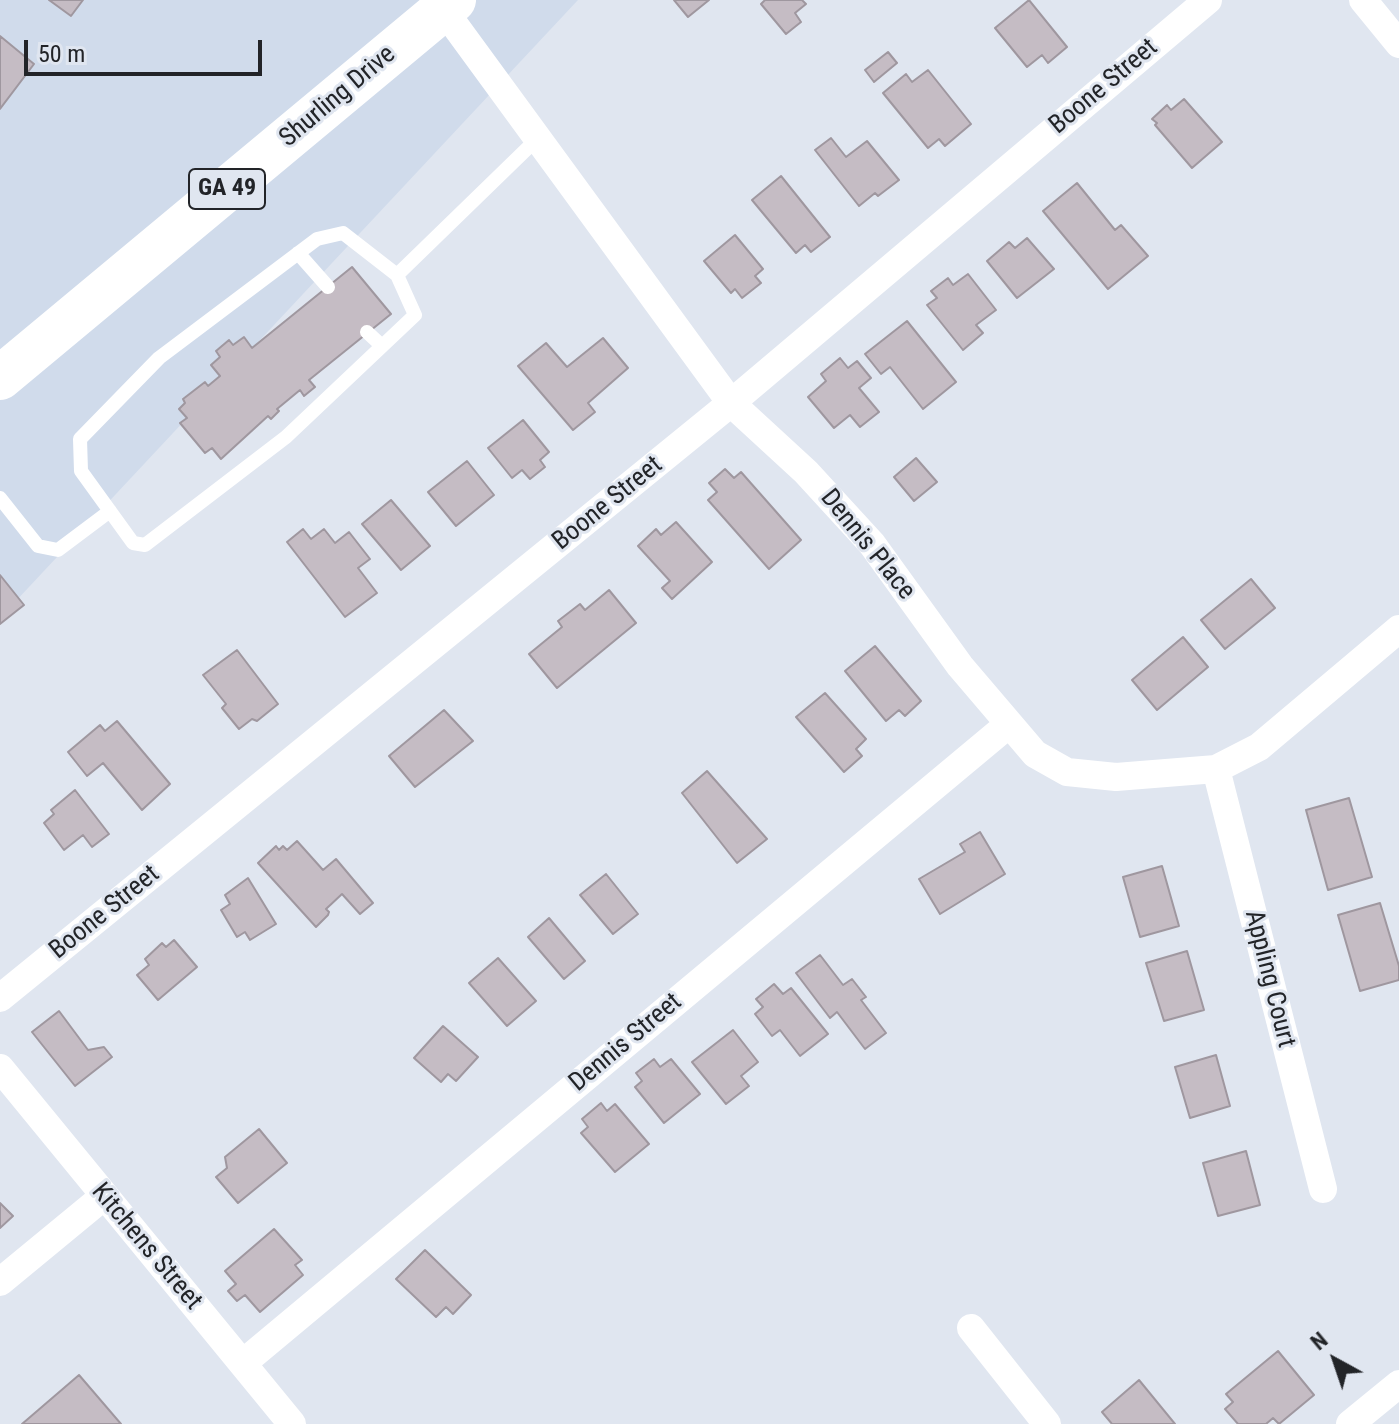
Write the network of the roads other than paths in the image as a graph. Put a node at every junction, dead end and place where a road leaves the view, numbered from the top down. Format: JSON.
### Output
{"nodes":[{"id":1,"x":1208,"y":0,"type":"edge"},
{"id":2,"x":1363,"y":0,"type":"edge"},
{"id":3,"x":449,"y":4,"type":"edge"},
{"id":4,"x":1399,"y":44,"type":"edge"},
{"id":5,"x":538,"y":138,"type":"junction"},
{"id":6,"x":298,"y":253,"type":"junction"},
{"id":7,"x":397,"y":275,"type":"junction"},
{"id":8,"x":328,"y":287,"type":"dead end"},
{"id":9,"x":367,"y":332,"type":"dead end"},
{"id":10,"x":382,"y":346,"type":"junction"},
{"id":11,"x":0,"y":378,"type":"edge"},
{"id":12,"x":731,"y":403,"type":"junction"},
{"id":13,"x":0,"y":498,"type":"edge"},
{"id":14,"x":110,"y":511,"type":"junction"},
{"id":15,"x":1399,"y":629,"type":"edge"},
{"id":16,"x":1009,"y":724,"type":"junction"},
{"id":17,"x":1216,"y":769,"type":"junction"},
{"id":18,"x":0,"y":998,"type":"edge"},
{"id":19,"x":0,"y":1068,"type":"edge"},
{"id":20,"x":1323,"y":1189,"type":"dead end"},
{"id":21,"x":103,"y":1197,"type":"junction"},
{"id":22,"x":0,"y":1282,"type":"edge"},
{"id":23,"x":971,"y":1328,"type":"dead end"},
{"id":24,"x":243,"y":1363,"type":"junction"},
{"id":25,"x":1399,"y":1384,"type":"edge"},
{"id":26,"x":292,"y":1424,"type":"edge"},
{"id":27,"x":1047,"y":1424,"type":"edge"},
{"id":28,"x":1350,"y":1424,"type":"edge"}],
"edges":[{"from":1,"to":12,"type":"street","name":"Boone Street"},
{"from":2,"to":4,"type":"street"},
{"from":3,"to":5,"type":"street","name":"Dennis Place"},
{"from":3,"to":11,"type":"main road","name":"Shurling Drive","number":"GA 49"},
{"from":5,"to":7,"type":"lane"},
{"from":5,"to":12,"type":"street","name":"Dennis Place"},
{"from":6,"to":7,"type":"lane"},
{"from":6,"to":8,"type":"lane"},
{"from":6,"to":14,"type":"lane"},
{"from":7,"to":10,"type":"lane"},
{"from":9,"to":10,"type":"lane"},
{"from":10,"to":14,"type":"lane"},
{"from":12,"to":16,"type":"street","name":"Dennis Place"},
{"from":12,"to":18,"type":"street","name":"Boone Street"},
{"from":13,"to":14,"type":"lane"},
{"from":15,"to":17,"type":"street","name":"Dennis Place"},
{"from":16,"to":17,"type":"street","name":"Dennis Place"},
{"from":16,"to":24,"type":"street","name":"Dennis Street"},
{"from":17,"to":20,"type":"street","name":"Appling Court"},
{"from":19,"to":21,"type":"street","name":"Kitchens Street"},
{"from":21,"to":22,"type":"street"},
{"from":21,"to":24,"type":"street","name":"Kitchens Street"},
{"from":23,"to":27,"type":"street"},
{"from":24,"to":26,"type":"street","name":"Kitchens Street"},
{"from":25,"to":28,"type":"street"}]}
